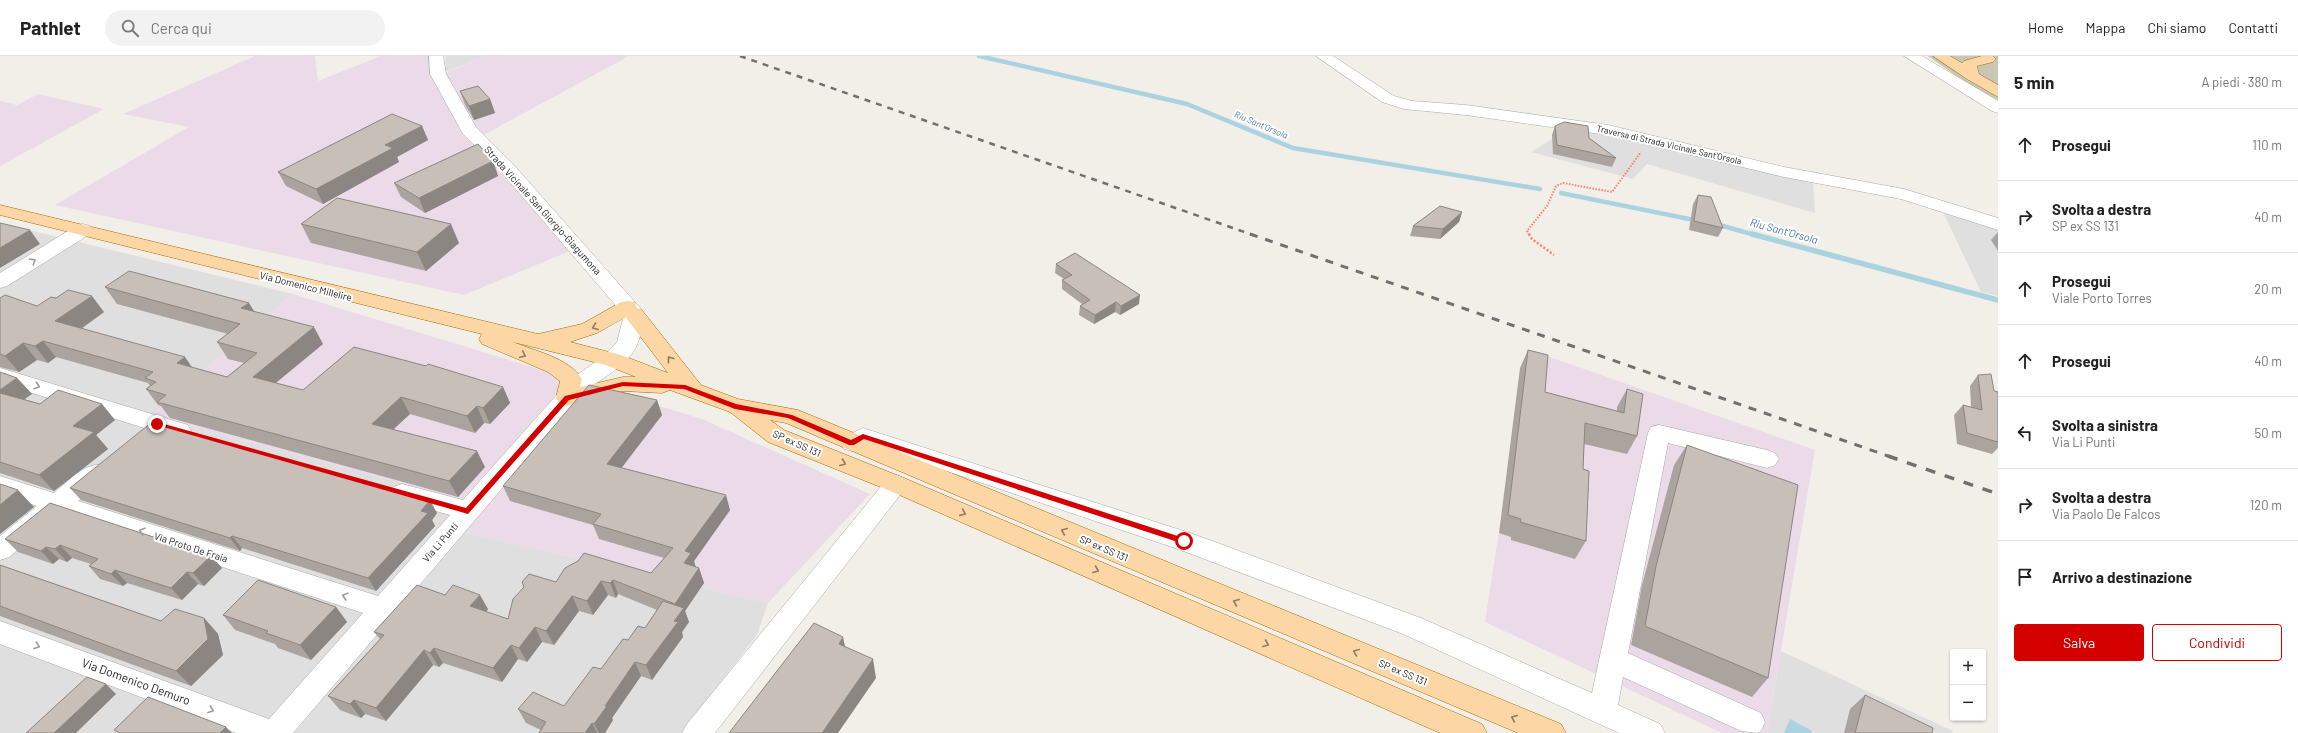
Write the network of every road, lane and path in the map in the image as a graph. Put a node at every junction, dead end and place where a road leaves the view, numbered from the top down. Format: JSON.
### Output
{"nodes":[{"id":1,"x":436,"y":56,"type":"edge"},
{"id":2,"x":1323,"y":56,"type":"edge"},
{"id":3,"x":1911,"y":56,"type":"edge"},
{"id":4,"x":1940,"y":56,"type":"edge"},
{"id":5,"x":1969,"y":56,"type":"edge"},
{"id":6,"x":1993,"y":60,"type":"edge"},
{"id":7,"x":1972,"y":76,"type":"junction"},
{"id":8,"x":1998,"y":92,"type":"edge"},
{"id":9,"x":1998,"y":108,"type":"edge"},
{"id":10,"x":1653,"y":141,"type":"junction"},
{"id":11,"x":0,"y":210,"type":"edge"},
{"id":12,"x":1998,"y":224,"type":"edge"},
{"id":13,"x":83,"y":230,"type":"junction"},
{"id":14,"x":1554,"y":255,"type":"dead end"},
{"id":15,"x":0,"y":282,"type":"edge"},
{"id":16,"x":631,"y":310,"type":"junction"},
{"id":17,"x":450,"y":320,"type":"junction"},
{"id":18,"x":531,"y":339,"type":"junction"},
{"id":19,"x":613,"y":360,"type":"junction"},
{"id":20,"x":0,"y":375,"type":"edge"},
{"id":21,"x":689,"y":389,"type":"junction"},
{"id":22,"x":567,"y":398,"type":"junction"},
{"id":23,"x":735,"y":406,"type":"junction"},
{"id":24,"x":157,"y":424,"type":"junction"},
{"id":25,"x":203,"y":437,"type":"edge"},
{"id":26,"x":138,"y":439,"type":"edge"},
{"id":27,"x":852,"y":443,"type":"junction"},
{"id":28,"x":113,"y":459,"type":"edge"},
{"id":29,"x":1767,"y":459,"type":"dead end"},
{"id":30,"x":896,"y":484,"type":"junction"},
{"id":31,"x":0,"y":485,"type":"edge"},
{"id":32,"x":380,"y":486,"type":"edge"},
{"id":33,"x":58,"y":504,"type":"junction"},
{"id":34,"x":468,"y":511,"type":"junction"},
{"id":35,"x":0,"y":550,"type":"edge"},
{"id":36,"x":382,"y":608,"type":"junction"},
{"id":37,"x":0,"y":632,"type":"edge"},
{"id":38,"x":1613,"y":659,"type":"junction"},
{"id":39,"x":1602,"y":711,"type":"junction"},
{"id":40,"x":1751,"y":722,"type":"dead end"},
{"id":41,"x":271,"y":733,"type":"edge"},
{"id":42,"x":275,"y":733,"type":"edge"},
{"id":43,"x":697,"y":733,"type":"edge"},
{"id":44,"x":1472,"y":733,"type":"edge"},
{"id":45,"x":1550,"y":733,"type":"edge"},
{"id":46,"x":1650,"y":733,"type":"edge"}],
"edges":[{"from":1,"to":16,"type":"street","name":"Strada Vicinale San Giorgio-Giagumona"},
{"from":2,"to":10,"type":"street","name":"Traversa di Strada Vicinale Sant'Orsola"},
{"from":3,"to":9,"type":"street"},
{"from":4,"to":7,"type":"main road"},
{"from":5,"to":6,"type":"main road"},
{"from":6,"to":7,"type":"main road"},
{"from":7,"to":8,"type":"main road"},
{"from":10,"to":12,"type":"street","name":"Traversa di Strada Vicinale Sant'Orsola"},
{"from":10,"to":14,"type":"path"},
{"from":11,"to":13,"type":"main road","name":"Via Domenico Millelire"},
{"from":15,"to":13,"type":"street","one_way":true},
{"from":13,"to":17,"type":"main road","name":"Via Domenico Millelire"},
{"from":16,"to":18,"type":"main road","one_way":true},
{"from":16,"to":19,"type":"street"},
{"from":21,"to":16,"type":"main road","one_way":true},
{"from":17,"to":18,"type":"main road","name":"Via Domenico Millelire"},
{"from":17,"to":22,"type":"main road","one_way":true},
{"from":18,"to":19,"type":"main road","name":"Via Domenico Millelire"},
{"from":19,"to":21,"type":"main road","name":"Via Domenico Millelire"},
{"from":19,"to":22,"type":"street","name":"Via Li Punti"},
{"from":20,"to":24,"type":"street","one_way":true},
{"from":21,"to":22,"type":"main road"},
{"from":21,"to":23,"type":"main road","name":"Via Domenico Millelire"},
{"from":22,"to":34,"type":"street","name":"Via Li Punti"},
{"from":23,"to":27,"type":"main road","name":"SP ex SS 131"},
{"from":23,"to":30,"type":"main road","name":"SP ex SS 131","one_way":true},
{"from":24,"to":25,"type":"street"},
{"from":24,"to":26,"type":"street"},
{"from":27,"to":39,"type":"street"},
{"from":45,"to":27,"type":"main road","name":"SP ex SS 131","one_way":true},
{"from":28,"to":33,"type":"street"},
{"from":29,"to":38,"type":"street"},
{"from":30,"to":43,"type":"street"},
{"from":30,"to":44,"type":"main road","name":"SP ex SS 131","one_way":true},
{"from":31,"to":33,"type":"street","name":"Via Proto De Fraia"},
{"from":32,"to":34,"type":"street"},
{"from":33,"to":35,"type":"street"},
{"from":36,"to":33,"type":"street","name":"Via Proto De Fraia","one_way":true},
{"from":34,"to":36,"type":"street","name":"Via Li Punti"},
{"from":36,"to":42,"type":"street","name":"Via Li Punti"},
{"from":37,"to":41,"type":"street","name":"Via Domenico Demuro","one_way":true},
{"from":38,"to":39,"type":"street"},
{"from":38,"to":40,"type":"street"},
{"from":39,"to":46,"type":"street"}]}
